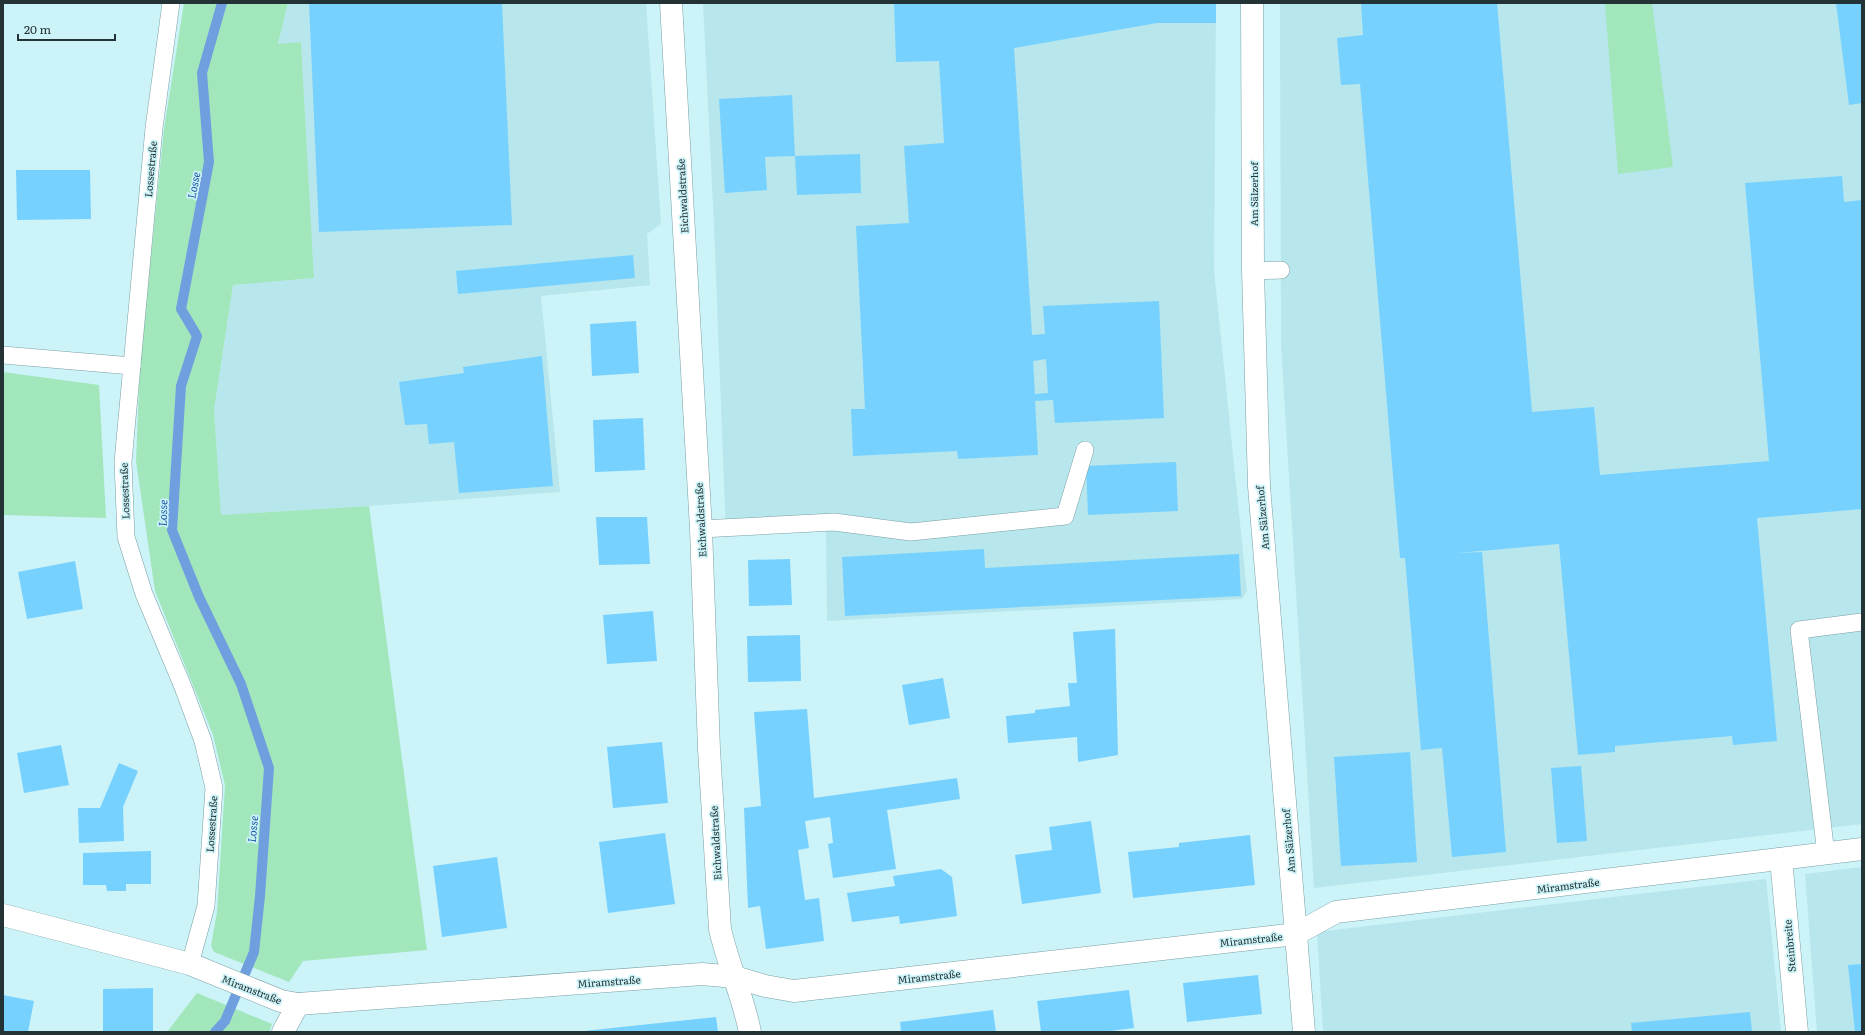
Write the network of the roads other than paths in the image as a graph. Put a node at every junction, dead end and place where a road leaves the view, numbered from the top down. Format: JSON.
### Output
{"nodes":[{"id":1,"x":171,"y":3,"type":"edge"},
{"id":2,"x":671,"y":3,"type":"edge"},
{"id":3,"x":1252,"y":3,"type":"edge"},
{"id":4,"x":1281,"y":270,"type":"dead end"},
{"id":5,"x":1253,"y":271,"type":"junction"},
{"id":6,"x":3,"y":355,"type":"edge"},
{"id":7,"x":132,"y":366,"type":"junction"},
{"id":8,"x":1085,"y":450,"type":"dead end"},
{"id":9,"x":701,"y":529,"type":"junction"},
{"id":10,"x":1862,"y":622,"type":"edge"},
{"id":11,"x":1862,"y":849,"type":"edge"},
{"id":12,"x":1826,"y":854,"type":"junction"},
{"id":13,"x":1781,"y":859,"type":"junction"},
{"id":14,"x":3,"y":914,"type":"edge"},
{"id":15,"x":1296,"y":934,"type":"junction"},
{"id":16,"x":198,"y":968,"type":"junction"},
{"id":17,"x":735,"y":977,"type":"junction"},
{"id":18,"x":290,"y":1003,"type":"junction"},
{"id":19,"x":283,"y":1032,"type":"edge"},
{"id":20,"x":750,"y":1032,"type":"edge"},
{"id":21,"x":1304,"y":1032,"type":"edge"},
{"id":22,"x":1796,"y":1032,"type":"edge"}],
"edges":[{"from":1,"to":7,"type":"lane","name":"Lossestraße"},
{"from":2,"to":9,"type":"street","name":"Eichwaldstraße"},
{"from":3,"to":5,"type":"street","name":"Am Sälzerhof"},
{"from":4,"to":5,"type":"lane"},
{"from":5,"to":15,"type":"street","name":"Am Sälzerhof"},
{"from":6,"to":7,"type":"lane"},
{"from":7,"to":16,"type":"lane","name":"Lossestraße"},
{"from":8,"to":9,"type":"lane"},
{"from":9,"to":17,"type":"street","name":"Eichwaldstraße"},
{"from":10,"to":12,"type":"lane"},
{"from":11,"to":12,"type":"street","name":"Miramstraße"},
{"from":12,"to":13,"type":"street","name":"Miramstraße"},
{"from":13,"to":15,"type":"street","name":"Miramstraße"},
{"from":13,"to":22,"type":"street","name":"Steinbreite"},
{"from":14,"to":16,"type":"street","name":"Miramstraße"},
{"from":15,"to":17,"type":"street","name":"Miramstraße"},
{"from":15,"to":21,"type":"street","name":"Am Sälzerhof"},
{"from":16,"to":18,"type":"street","name":"Miramstraße"},
{"from":17,"to":18,"type":"street","name":"Miramstraße"},
{"from":17,"to":20,"type":"street","name":"Eichwaldstraße"},
{"from":18,"to":19,"type":"street"}]}
